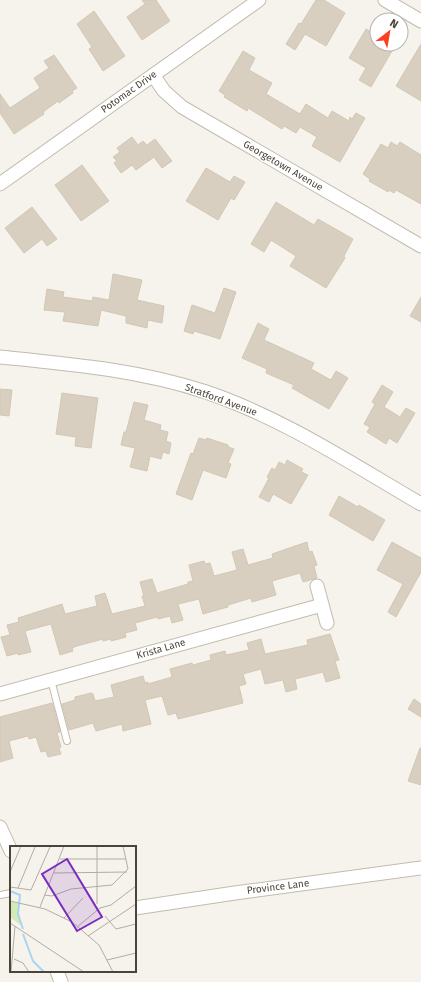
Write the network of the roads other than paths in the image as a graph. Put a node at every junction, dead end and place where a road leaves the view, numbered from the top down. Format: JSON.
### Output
{"nodes":[{"id":1,"x":259,"y":0,"type":"edge"},
{"id":2,"x":385,"y":0,"type":"edge"},
{"id":3,"x":421,"y":21,"type":"edge"},
{"id":4,"x":153,"y":75,"type":"junction"},
{"id":5,"x":0,"y":184,"type":"edge"},
{"id":6,"x":421,"y":246,"type":"edge"},
{"id":7,"x":0,"y":357,"type":"edge"},
{"id":8,"x":421,"y":504,"type":"edge"},
{"id":9,"x":317,"y":586,"type":"dead end"},
{"id":10,"x":322,"y":605,"type":"junction"},
{"id":11,"x":327,"y":623,"type":"dead end"},
{"id":12,"x":51,"y":680,"type":"junction"},
{"id":13,"x":0,"y":694,"type":"edge"},
{"id":14,"x":67,"y":741,"type":"dead end"},
{"id":15,"x":0,"y":827,"type":"edge"},
{"id":16,"x":10,"y":849,"type":"edge"},
{"id":17,"x":421,"y":868,"type":"edge"},
{"id":18,"x":10,"y":893,"type":"edge"},
{"id":19,"x":0,"y":895,"type":"edge"},
{"id":20,"x":136,"y":908,"type":"edge"},
{"id":21,"x":57,"y":972,"type":"edge"},
{"id":22,"x":61,"y":982,"type":"edge"}],
"edges":[{"from":1,"to":4,"type":"street","name":"Potomac Drive"},
{"from":2,"to":3,"type":"street"},
{"from":4,"to":5,"type":"street","name":"Potomac Drive"},
{"from":4,"to":6,"type":"street","name":"Georgetown Avenue"},
{"from":7,"to":8,"type":"street","name":"Stratford Avenue"},
{"from":9,"to":10,"type":"street"},
{"from":10,"to":11,"type":"street"},
{"from":10,"to":12,"type":"street","name":"Krista Lane"},
{"from":12,"to":13,"type":"street","name":"Krista Lane"},
{"from":12,"to":14,"type":"lane"},
{"from":15,"to":16,"type":"street"},
{"from":17,"to":20,"type":"street","name":"Province Lane"},
{"from":18,"to":19,"type":"lane"},
{"from":21,"to":22,"type":"street"}]}
